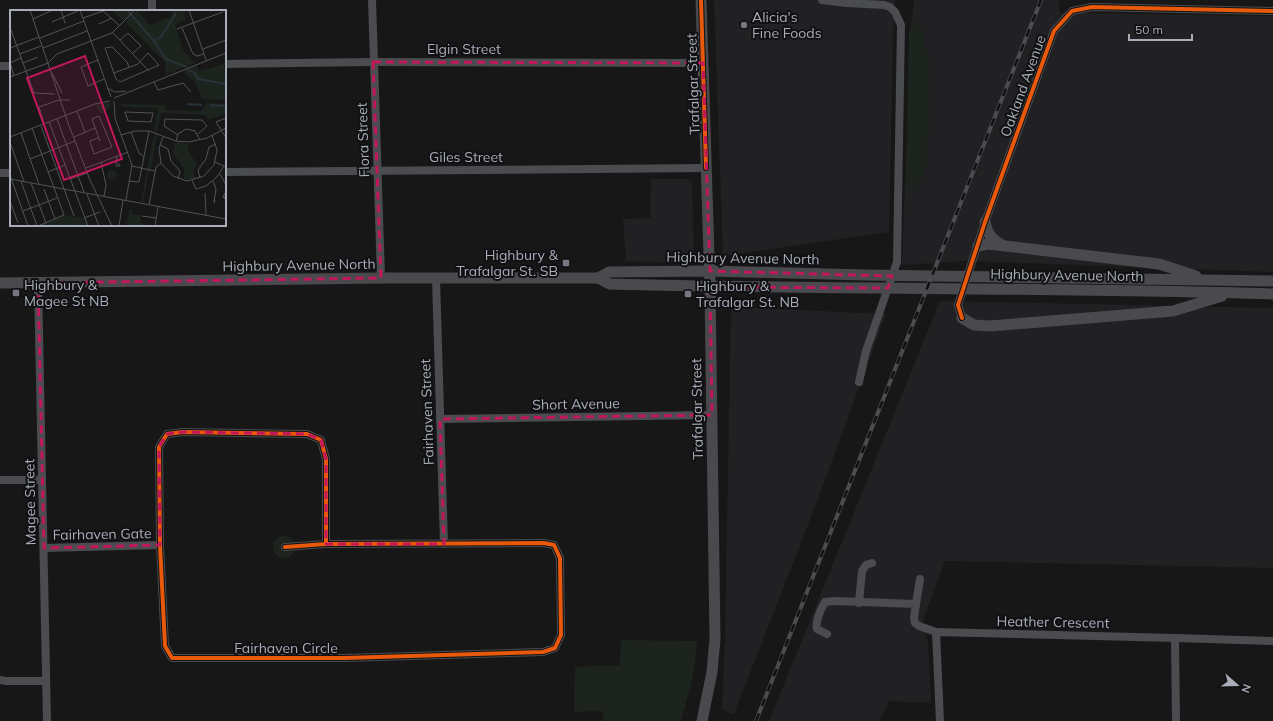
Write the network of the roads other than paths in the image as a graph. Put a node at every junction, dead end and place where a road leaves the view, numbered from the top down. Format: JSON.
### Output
{"nodes":[{"id":1,"x":372,"y":0,"type":"edge"},
{"id":2,"x":701,"y":0,"type":"edge"},
{"id":3,"x":822,"y":0,"type":"edge"},
{"id":4,"x":1273,"y":11,"type":"edge"},
{"id":5,"x":373,"y":62,"type":"junction"},
{"id":6,"x":703,"y":63,"type":"junction"},
{"id":7,"x":226,"y":64,"type":"edge"},
{"id":8,"x":706,"y":168,"type":"junction"},
{"id":9,"x":378,"y":171,"type":"junction"},
{"id":10,"x":226,"y":172,"type":"edge"},
{"id":11,"x":985,"y":222,"type":"junction"},
{"id":12,"x":978,"y":246,"type":"junction"},
{"id":13,"x":1004,"y":246,"type":"junction"},
{"id":14,"x":710,"y":272,"type":"junction"},
{"id":15,"x":381,"y":278,"type":"junction"},
{"id":16,"x":598,"y":278,"type":"junction"},
{"id":17,"x":436,"y":279,"type":"junction"},
{"id":18,"x":1208,"y":280,"type":"junction"},
{"id":19,"x":1273,"y":281,"type":"edge"},
{"id":20,"x":0,"y":283,"type":"edge"},
{"id":21,"x":38,"y":283,"type":"junction"},
{"id":22,"x":710,"y":287,"type":"junction"},
{"id":23,"x":1230,"y":293,"type":"junction"},
{"id":24,"x":1273,"y":294,"type":"edge"},
{"id":25,"x":962,"y":318,"type":"joint"},
{"id":26,"x":859,"y":382,"type":"dead end"},
{"id":27,"x":712,"y":416,"type":"junction"},
{"id":28,"x":440,"y":419,"type":"junction"},
{"id":29,"x":0,"y":480,"type":"edge"},
{"id":30,"x":42,"y":480,"type":"junction"},
{"id":31,"x":326,"y":544,"type":"junction"},
{"id":32,"x":444,"y":544,"type":"junction"},
{"id":33,"x":160,"y":545,"type":"junction"},
{"id":34,"x":285,"y":547,"type":"dead end"},
{"id":35,"x":44,"y":548,"type":"junction"},
{"id":36,"x":872,"y":563,"type":"dead end"},
{"id":37,"x":920,"y":579,"type":"dead end"},
{"id":38,"x":859,"y":603,"type":"junction"},
{"id":39,"x":916,"y":604,"type":"junction"},
{"id":40,"x":936,"y":632,"type":"junction"},
{"id":41,"x":827,"y":634,"type":"dead end"},
{"id":42,"x":1175,"y":638,"type":"junction"},
{"id":43,"x":1273,"y":641,"type":"edge"},
{"id":44,"x":0,"y":680,"type":"edge"},
{"id":45,"x":46,"y":681,"type":"junction"},
{"id":46,"x":47,"y":721,"type":"edge"},
{"id":47,"x":702,"y":721,"type":"edge"},
{"id":48,"x":940,"y":721,"type":"edge"},
{"id":49,"x":1176,"y":721,"type":"edge"}],
"edges":[{"from":1,"to":5,"type":"street","name":"Flora Street"},
{"from":2,"to":6,"type":"main road","name":"Trafalgar Street"},
{"from":3,"to":26,"type":"street"},
{"from":4,"to":11,"type":"street","name":"Oakland Avenue"},
{"from":5,"to":6,"type":"street","name":"Elgin Street"},
{"from":5,"to":7,"type":"street","name":"Elgin Street"},
{"from":5,"to":9,"type":"street","name":"Flora Street"},
{"from":6,"to":8,"type":"main road","name":"Trafalgar Street"},
{"from":8,"to":9,"type":"street","name":"Giles Street"},
{"from":8,"to":14,"type":"main road","name":"Trafalgar Street"},
{"from":9,"to":10,"type":"street","name":"Giles Street"},
{"from":9,"to":15,"type":"street","name":"Flora Street"},
{"from":11,"to":12,"type":"street","name":"Oakland Avenue"},
{"from":11,"to":13,"type":"main road"},
{"from":12,"to":13,"type":"main road"},
{"from":12,"to":25,"type":"street","name":"Oakland Avenue"},
{"from":13,"to":18,"type":"main road"},
{"from":14,"to":16,"type":"main road","name":"Highbury Avenue North"},
{"from":14,"to":18,"type":"main road","name":"Highbury Avenue North"},
{"from":14,"to":22,"type":"main road","name":"Trafalgar Street"},
{"from":15,"to":17,"type":"main road","name":"Highbury Avenue North"},
{"from":15,"to":21,"type":"main road","name":"Highbury Avenue North"},
{"from":16,"to":17,"type":"main road","name":"Highbury Avenue North"},
{"from":16,"to":22,"type":"main road","name":"Highbury Avenue North"},
{"from":17,"to":28,"type":"street","name":"Fairhaven Street"},
{"from":18,"to":19,"type":"main road","name":"Highbury Avenue North"},
{"from":20,"to":21,"type":"main road","name":"Highbury Avenue North"},
{"from":21,"to":30,"type":"street","name":"Magee Street"},
{"from":22,"to":23,"type":"main road","name":"Highbury Avenue North"},
{"from":22,"to":27,"type":"main road","name":"Trafalgar Street"},
{"from":23,"to":24,"type":"main road","name":"Highbury Avenue North"},
{"from":23,"to":25,"type":"main road"},
{"from":27,"to":28,"type":"street","name":"Short Avenue"},
{"from":27,"to":47,"type":"main road","name":"Trafalgar Street"},
{"from":28,"to":32,"type":"street","name":"Fairhaven Street"},
{"from":29,"to":30,"type":"street"},
{"from":30,"to":35,"type":"street","name":"Magee Street"},
{"from":31,"to":32,"type":"street","name":"Fairhaven Circle"},
{"from":31,"to":33,"type":"street","name":"Fairhaven Circle"},
{"from":31,"to":34,"type":"street"},
{"from":32,"to":33,"type":"street","name":"Fairhaven Circle"},
{"from":33,"to":35,"type":"street","name":"Fairhaven Gate"},
{"from":35,"to":45,"type":"street","name":"Magee Street"},
{"from":36,"to":38,"type":"street"},
{"from":37,"to":39,"type":"street"},
{"from":38,"to":39,"type":"street"},
{"from":38,"to":41,"type":"street"},
{"from":39,"to":40,"type":"street","name":"Heather Crescent"},
{"from":40,"to":42,"type":"street","name":"Heather Crescent"},
{"from":40,"to":48,"type":"street"},
{"from":42,"to":43,"type":"street","name":"Heather Crescent"},
{"from":42,"to":49,"type":"street"},
{"from":44,"to":45,"type":"street"},
{"from":45,"to":46,"type":"street","name":"Magee Street"}]}
